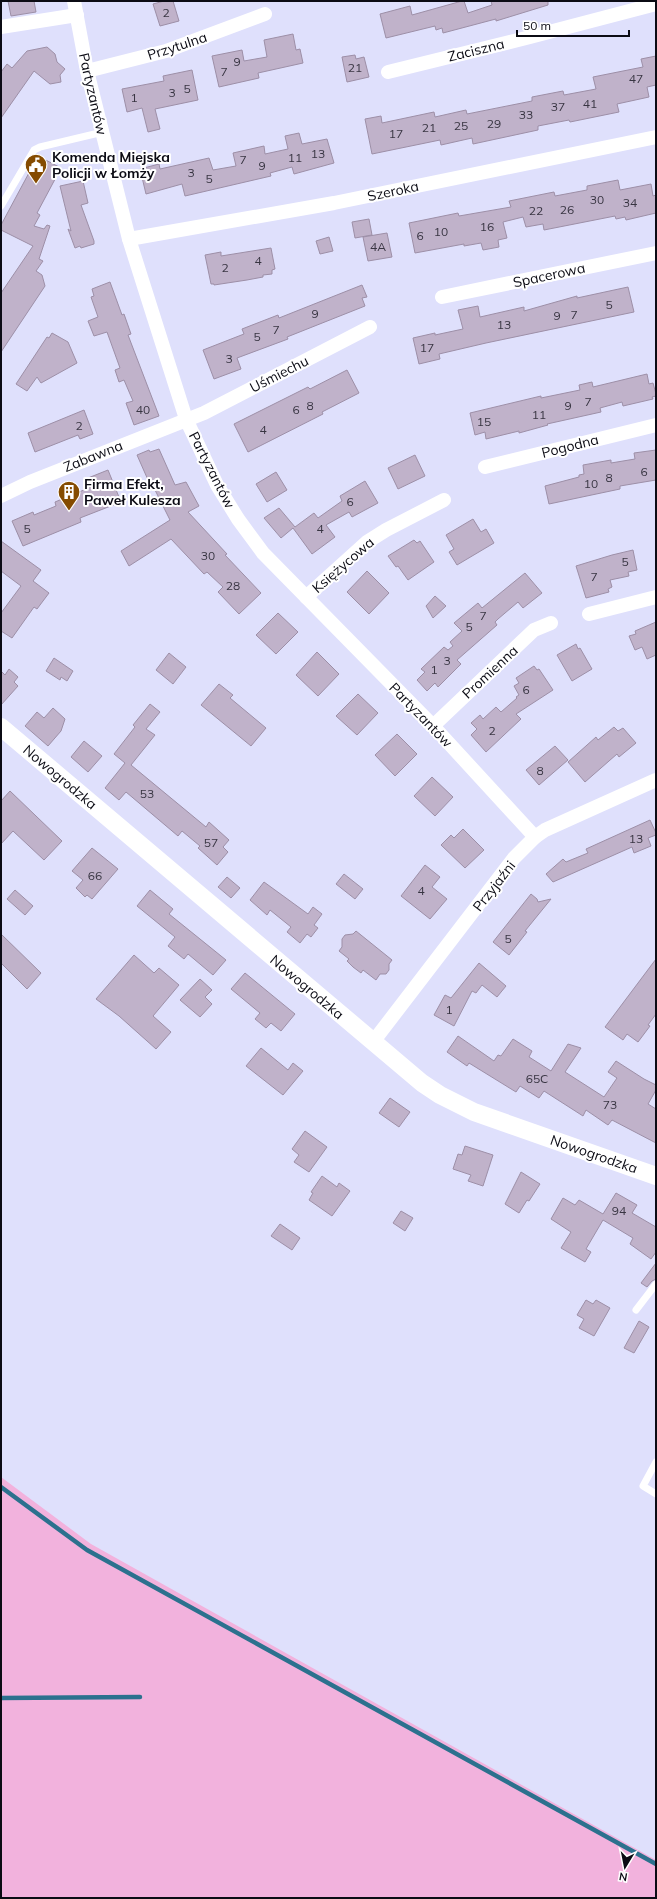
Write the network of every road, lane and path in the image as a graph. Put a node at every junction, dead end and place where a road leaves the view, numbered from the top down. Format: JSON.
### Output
{"nodes":[{"id":1,"x":656,"y":4,"type":"edge"},
{"id":2,"x":76,"y":8,"type":"edge"},
{"id":3,"x":265,"y":14,"type":"dead end"},
{"id":4,"x":1,"y":26,"type":"edge"},
{"id":5,"x":87,"y":71,"type":"junction"},
{"id":6,"x":388,"y":72,"type":"dead end"},
{"id":7,"x":102,"y":132,"type":"junction"},
{"id":8,"x":656,"y":137,"type":"edge"},
{"id":9,"x":1,"y":206,"type":"edge"},
{"id":10,"x":129,"y":239,"type":"junction"},
{"id":11,"x":656,"y":252,"type":"edge"},
{"id":12,"x":442,"y":297,"type":"dead end"},
{"id":13,"x":370,"y":327,"type":"dead end"},
{"id":14,"x":186,"y":419,"type":"junction"},
{"id":15,"x":656,"y":425,"type":"edge"},
{"id":16,"x":485,"y":467,"type":"dead end"},
{"id":17,"x":1,"y":496,"type":"edge"},
{"id":18,"x":444,"y":500,"type":"dead end"},
{"id":19,"x":306,"y":597,"type":"junction"},
{"id":20,"x":656,"y":597,"type":"edge"},
{"id":21,"x":589,"y":614,"type":"dead end"},
{"id":22,"x":551,"y":623,"type":"dead end"},
{"id":23,"x":433,"y":726,"type":"junction"},
{"id":24,"x":1,"y":727,"type":"edge"},
{"id":25,"x":656,"y":780,"type":"edge"},
{"id":26,"x":535,"y":837,"type":"junction"},
{"id":27,"x":372,"y":1042,"type":"junction"},
{"id":28,"x":656,"y":1176,"type":"edge"},
{"id":29,"x":656,"y":1284,"type":"edge"},
{"id":30,"x":636,"y":1310,"type":"dead end"},
{"id":31,"x":656,"y":1462,"type":"edge"},
{"id":32,"x":656,"y":1494,"type":"edge"}],
"edges":[{"from":1,"to":6,"type":"street","name":"Zaciszna"},
{"from":2,"to":4,"type":"street"},
{"from":2,"to":5,"type":"street","name":"Partyzantów"},
{"from":3,"to":5,"type":"street","name":"Przytulna"},
{"from":5,"to":7,"type":"street","name":"Partyzantów"},
{"from":7,"to":9,"type":"lane"},
{"from":7,"to":10,"type":"street","name":"Partyzantów"},
{"from":8,"to":10,"type":"street","name":"Szeroka"},
{"from":10,"to":14,"type":"street","name":"Partyzantów"},
{"from":11,"to":12,"type":"street","name":"Spacerowa"},
{"from":13,"to":14,"type":"street","name":"Uśmiechu"},
{"from":14,"to":17,"type":"street","name":"Zabawna"},
{"from":14,"to":19,"type":"street","name":"Partyzantów"},
{"from":15,"to":16,"type":"street","name":"Pogodna"},
{"from":18,"to":19,"type":"street","name":"Księżycowa"},
{"from":19,"to":23,"type":"street","name":"Partyzantów"},
{"from":20,"to":21,"type":"street"},
{"from":22,"to":23,"type":"street","name":"Promienna"},
{"from":23,"to":26,"type":"street","name":"Partyzantów"},
{"from":24,"to":27,"type":"street","name":"Nowogrodzka"},
{"from":25,"to":26,"type":"street","name":"Przyjaźni"},
{"from":26,"to":27,"type":"street","name":"Przyjaźni"},
{"from":27,"to":28,"type":"street","name":"Nowogrodzka"},
{"from":29,"to":30,"type":"lane"},
{"from":31,"to":32,"type":"lane"}]}
